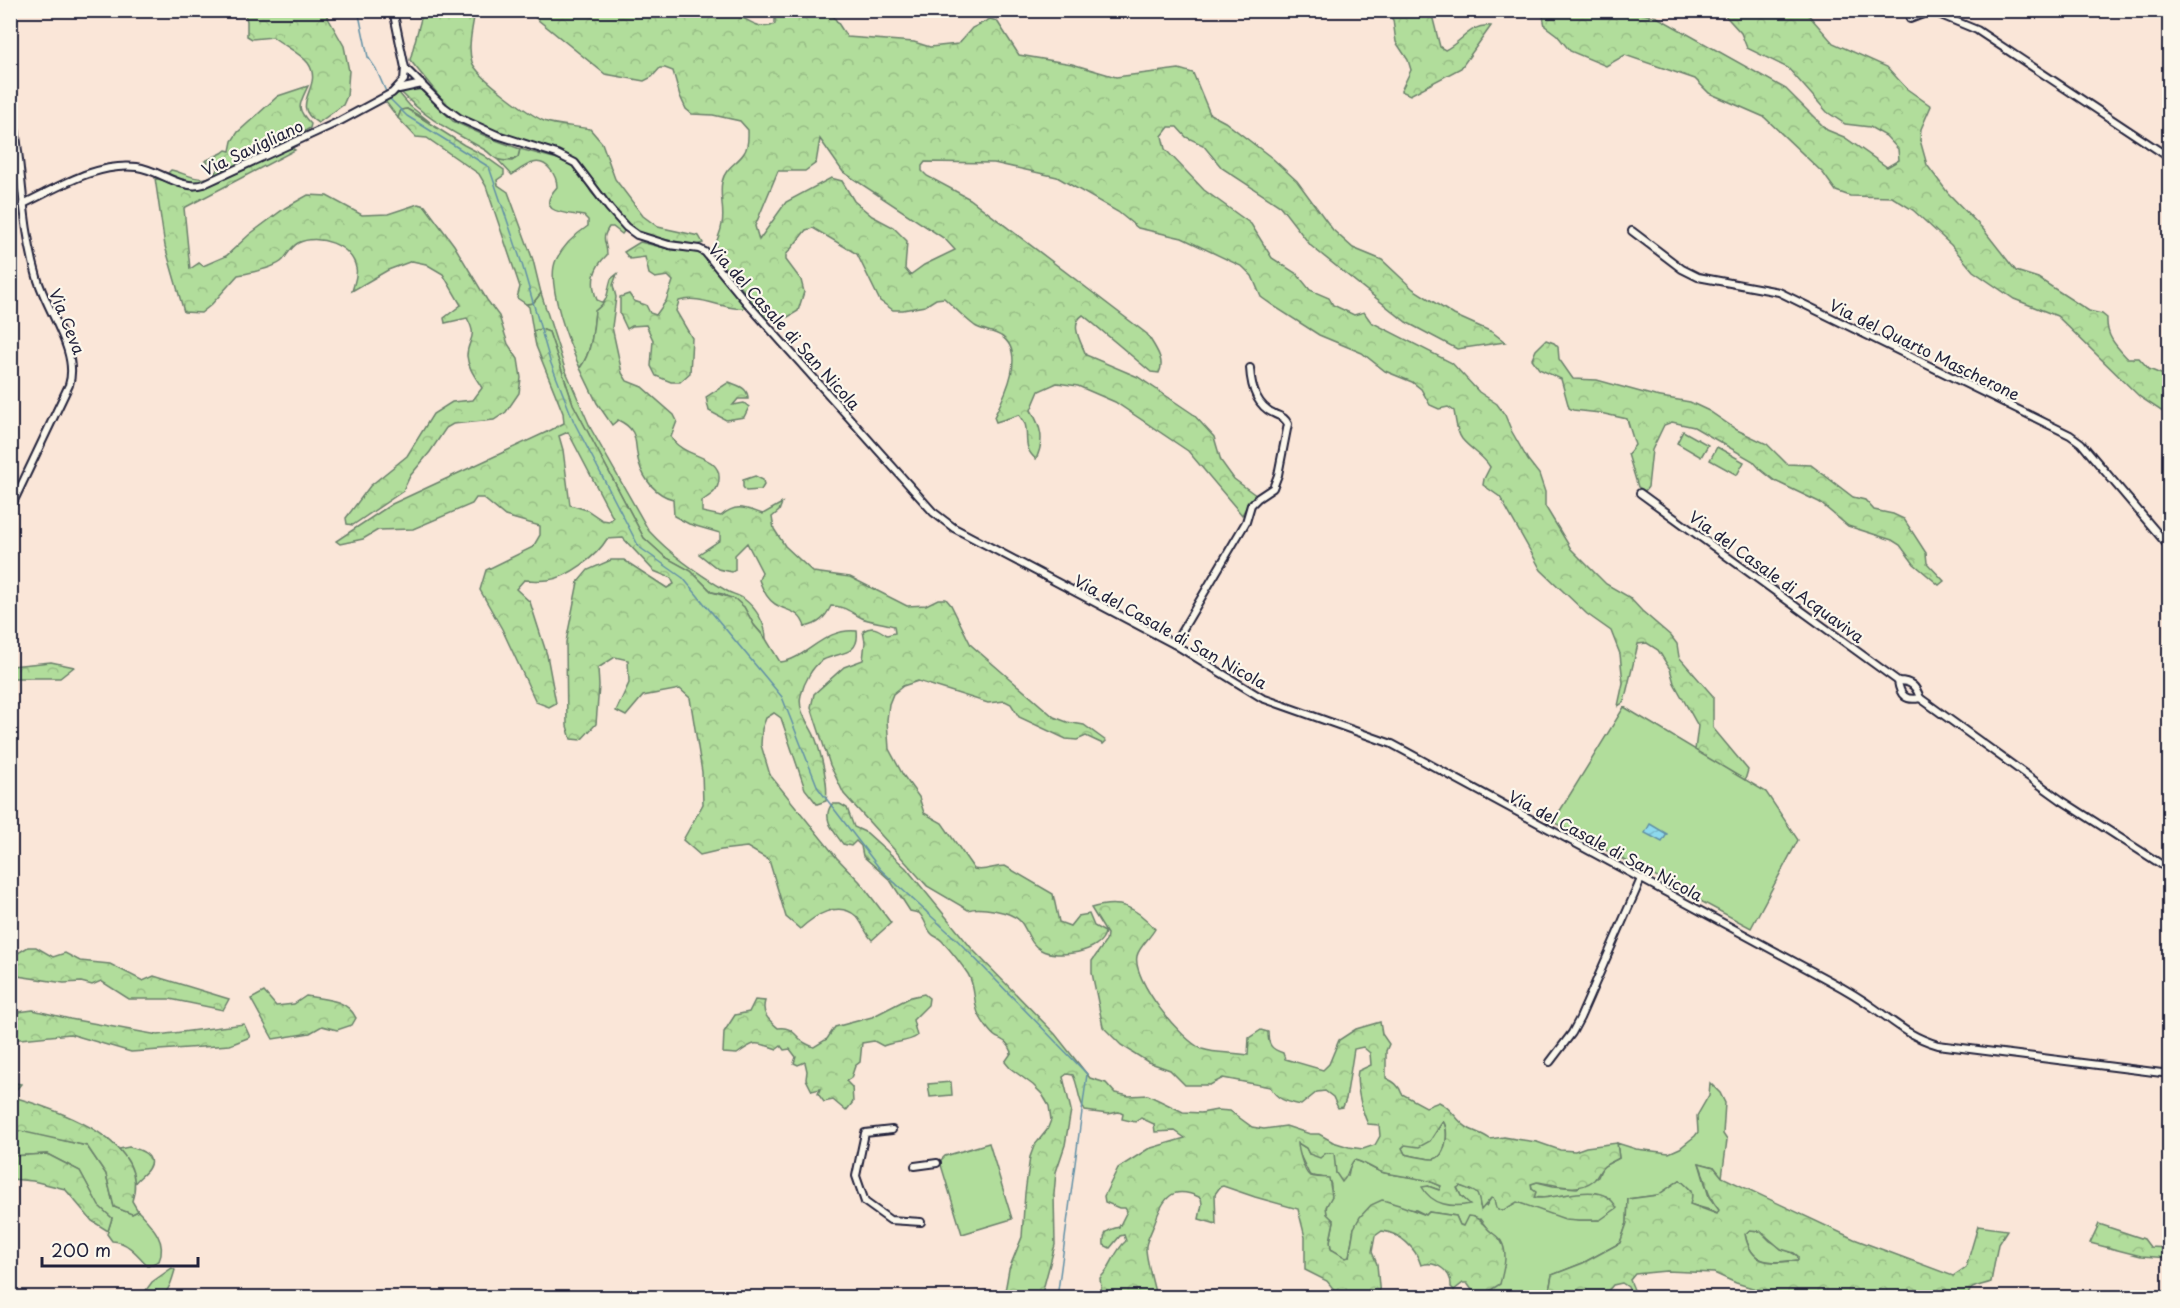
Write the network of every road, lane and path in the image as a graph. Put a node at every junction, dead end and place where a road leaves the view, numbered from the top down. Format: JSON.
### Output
{"nodes":[{"id":1,"x":393,"y":10,"type":"edge"},
{"id":2,"x":1910,"y":19,"type":"dead end"},
{"id":3,"x":405,"y":68,"type":"junction"},
{"id":4,"x":422,"y":84,"type":"junction"},
{"id":5,"x":395,"y":91,"type":"junction"},
{"id":6,"x":10,"y":100,"type":"edge"},
{"id":7,"x":2169,"y":158,"type":"edge"},
{"id":8,"x":23,"y":204,"type":"junction"},
{"id":9,"x":1632,"y":231,"type":"dead end"},
{"id":10,"x":1250,"y":368,"type":"dead end"},
{"id":11,"x":1640,"y":493,"type":"dead end"},
{"id":12,"x":10,"y":509,"type":"edge"},
{"id":13,"x":2169,"y":548,"type":"edge"},
{"id":14,"x":1174,"y":644,"type":"junction"},
{"id":15,"x":1898,"y":681,"type":"junction"},
{"id":16,"x":1920,"y":698,"type":"junction"},
{"id":17,"x":2169,"y":870,"type":"edge"},
{"id":18,"x":1641,"y":879,"type":"junction"},
{"id":19,"x":1550,"y":1062,"type":"dead end"},
{"id":20,"x":2169,"y":1074,"type":"edge"},
{"id":21,"x":892,"y":1130,"type":"dead end"},
{"id":22,"x":937,"y":1162,"type":"dead end"},
{"id":23,"x":915,"y":1166,"type":"dead end"},
{"id":24,"x":921,"y":1222,"type":"dead end"}],
"edges":[{"from":1,"to":3,"type":"street"},
{"from":2,"to":7,"type":"street"},
{"from":3,"to":4,"type":"street","name":"Via del Casale di San Nicola"},
{"from":3,"to":5,"type":"street"},
{"from":4,"to":5,"type":"street","name":"Via Savigliano"},
{"from":4,"to":14,"type":"street","name":"Via del Casale di San Nicola"},
{"from":5,"to":8,"type":"street","name":"Via Savigliano"},
{"from":6,"to":8,"type":"street","name":"Via Ceva"},
{"from":8,"to":12,"type":"street","name":"Via Ceva"},
{"from":9,"to":13,"type":"street","name":"Via del Quarto Mascherone"},
{"from":10,"to":14,"type":"street"},
{"from":11,"to":15,"type":"street","name":"Via del Casale di Acquaviva"},
{"from":14,"to":18,"type":"street","name":"Via del Casale di San Nicola"},
{"from":15,"to":16,"type":"street","name":"Via del Casale di Acquaviva"},
{"from":15,"to":16,"type":"street","name":"Via del Casale di Acquaviva"},
{"from":16,"to":17,"type":"street","name":"Via del Casale di Acquaviva"},
{"from":18,"to":19,"type":"street"},
{"from":18,"to":20,"type":"street","name":"Via del Casale di San Nicola"},
{"from":21,"to":24,"type":"street"},
{"from":22,"to":23,"type":"street"}]}
